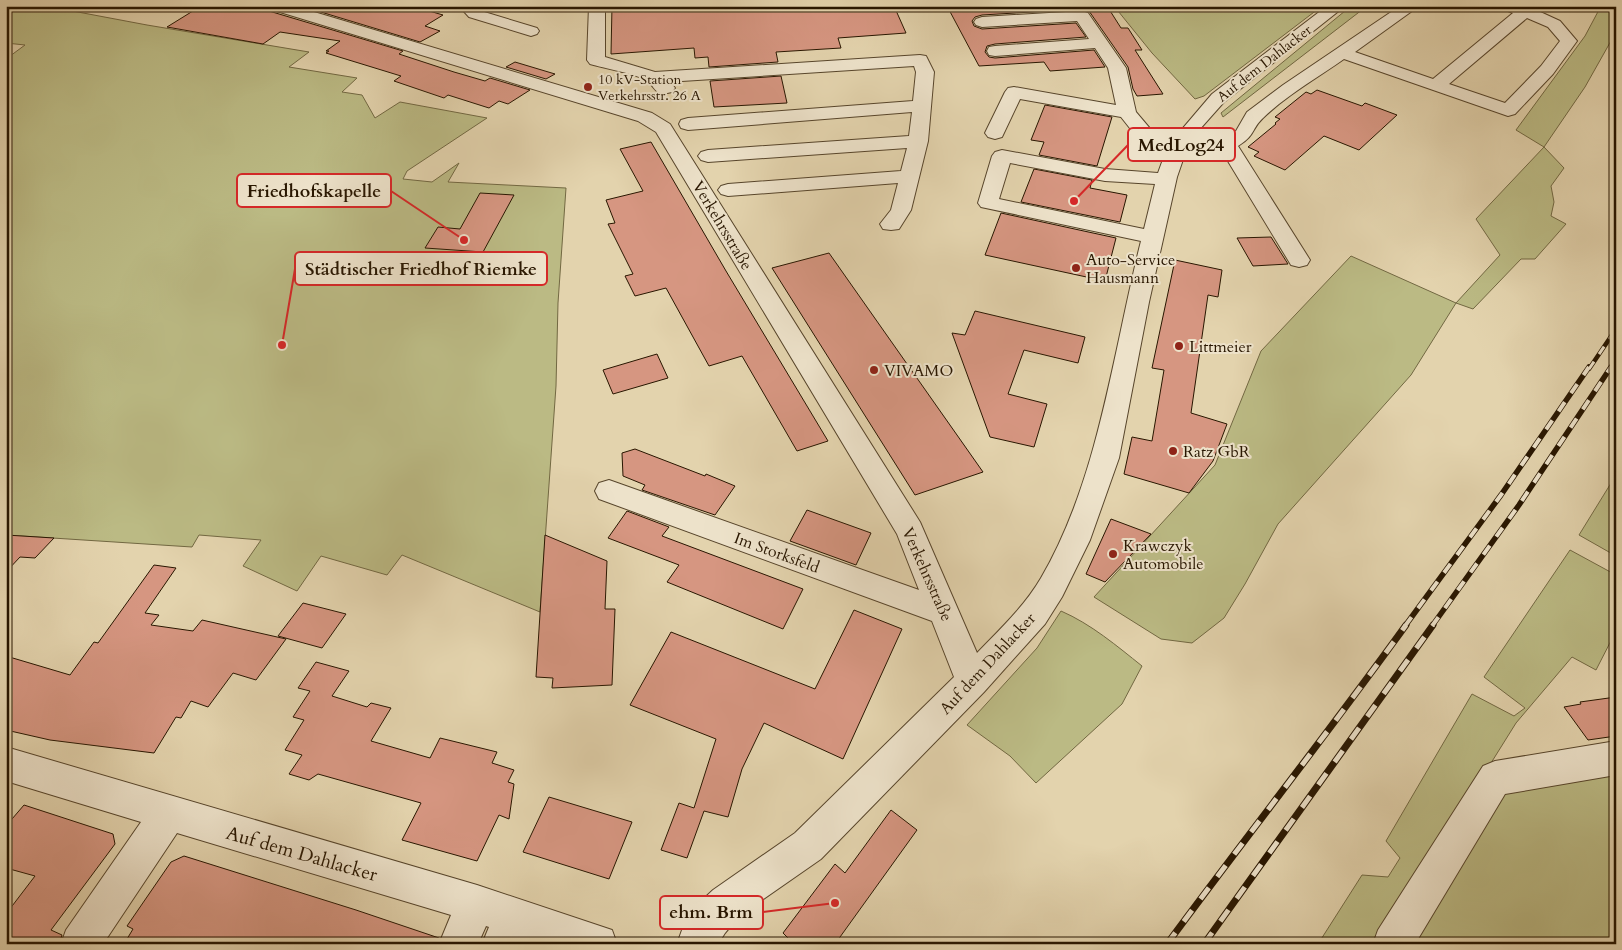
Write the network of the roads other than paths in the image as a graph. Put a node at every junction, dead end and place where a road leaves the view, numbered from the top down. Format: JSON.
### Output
{"nodes":[{"id":1,"x":276,"y":6,"type":"edge"},
{"id":2,"x":467,"y":6,"type":"edge"},
{"id":3,"x":597,"y":6,"type":"edge"},
{"id":4,"x":1337,"y":6,"type":"edge"},
{"id":5,"x":1411,"y":6,"type":"edge"},
{"id":6,"x":1522,"y":8,"type":"edge"},
{"id":7,"x":982,"y":22,"type":"dead end"},
{"id":8,"x":532,"y":31,"type":"dead end"},
{"id":9,"x":1100,"y":43,"type":"junction"},
{"id":10,"x":995,"y":51,"type":"dead end"},
{"id":11,"x":1344,"y":54,"type":"junction"},
{"id":12,"x":1436,"y":86,"type":"junction"},
{"id":13,"x":922,"y":106,"type":"junction"},
{"id":14,"x":1127,"y":113,"type":"junction"},
{"id":15,"x":688,"y":124,"type":"dead end"},
{"id":16,"x":1194,"y":124,"type":"junction"},
{"id":17,"x":995,"y":133,"type":"dead end"},
{"id":18,"x":918,"y":140,"type":"junction"},
{"id":19,"x":1228,"y":144,"type":"junction"},
{"id":20,"x":1177,"y":148,"type":"junction"},
{"id":21,"x":708,"y":156,"type":"dead end"},
{"id":22,"x":910,"y":176,"type":"junction"},
{"id":23,"x":1166,"y":180,"type":"junction"},
{"id":24,"x":728,"y":190,"type":"dead end"},
{"id":25,"x":891,"y":224,"type":"dead end"},
{"id":26,"x":1153,"y":237,"type":"junction"},
{"id":27,"x":1299,"y":260,"type":"dead end"},
{"id":28,"x":609,"y":491,"type":"dead end"},
{"id":29,"x":944,"y":612,"type":"junction"},
{"id":30,"x":972,"y":681,"type":"junction"},
{"id":31,"x":1616,"y":758,"type":"edge"},
{"id":32,"x":6,"y":764,"type":"edge"},
{"id":33,"x":169,"y":813,"type":"junction"},
{"id":34,"x":477,"y":904,"type":"junction"},
{"id":35,"x":507,"y":930,"type":"edge"},
{"id":36,"x":80,"y":944,"type":"edge"},
{"id":37,"x":458,"y":944,"type":"edge"},
{"id":38,"x":598,"y":944,"type":"edge"},
{"id":39,"x":696,"y":944,"type":"edge"},
{"id":40,"x":1392,"y":944,"type":"edge"}],
"edges":[{"from":1,"to":29,"type":"street","name":"Verkehrsstraße"},
{"from":2,"to":8,"type":"street"},
{"from":3,"to":13,"type":"street"},
{"from":4,"to":16,"type":"street","name":"Auf dem Dahlacker"},
{"from":5,"to":11,"type":"street"},
{"from":6,"to":12,"type":"street"},
{"from":6,"to":12,"type":"street"},
{"from":7,"to":9,"type":"street"},
{"from":9,"to":10,"type":"street"},
{"from":9,"to":14,"type":"street"},
{"from":11,"to":12,"type":"street"},
{"from":11,"to":19,"type":"street"},
{"from":13,"to":15,"type":"street"},
{"from":13,"to":18,"type":"street"},
{"from":14,"to":17,"type":"street"},
{"from":14,"to":20,"type":"street"},
{"from":16,"to":19,"type":"street"},
{"from":16,"to":20,"type":"street","name":"Auf dem Dahlacker"},
{"from":18,"to":21,"type":"street"},
{"from":18,"to":22,"type":"street"},
{"from":19,"to":27,"type":"street"},
{"from":20,"to":23,"type":"street","name":"Auf dem Dahlacker"},
{"from":22,"to":24,"type":"street"},
{"from":22,"to":25,"type":"street"},
{"from":23,"to":26,"type":"street","name":"Auf dem Dahlacker"},
{"from":23,"to":26,"type":"street"},
{"from":26,"to":30,"type":"street","name":"Auf dem Dahlacker"},
{"from":28,"to":29,"type":"street","name":"Im Storksfeld"},
{"from":29,"to":30,"type":"street","name":"Verkehrsstraße"},
{"from":30,"to":39,"type":"street","name":"Auf dem Dahlacker"},
{"from":31,"to":40,"type":"street"},
{"from":32,"to":33,"type":"street","name":"Auf dem Dahlacker"},
{"from":33,"to":34,"type":"street","name":"Auf dem Dahlacker"},
{"from":33,"to":36,"type":"street"},
{"from":34,"to":35,"type":"street","name":"Auf dem Dahlacker"},
{"from":34,"to":37,"type":"street"},
{"from":35,"to":38,"type":"street","name":"Auf dem Dahlacker"}]}
